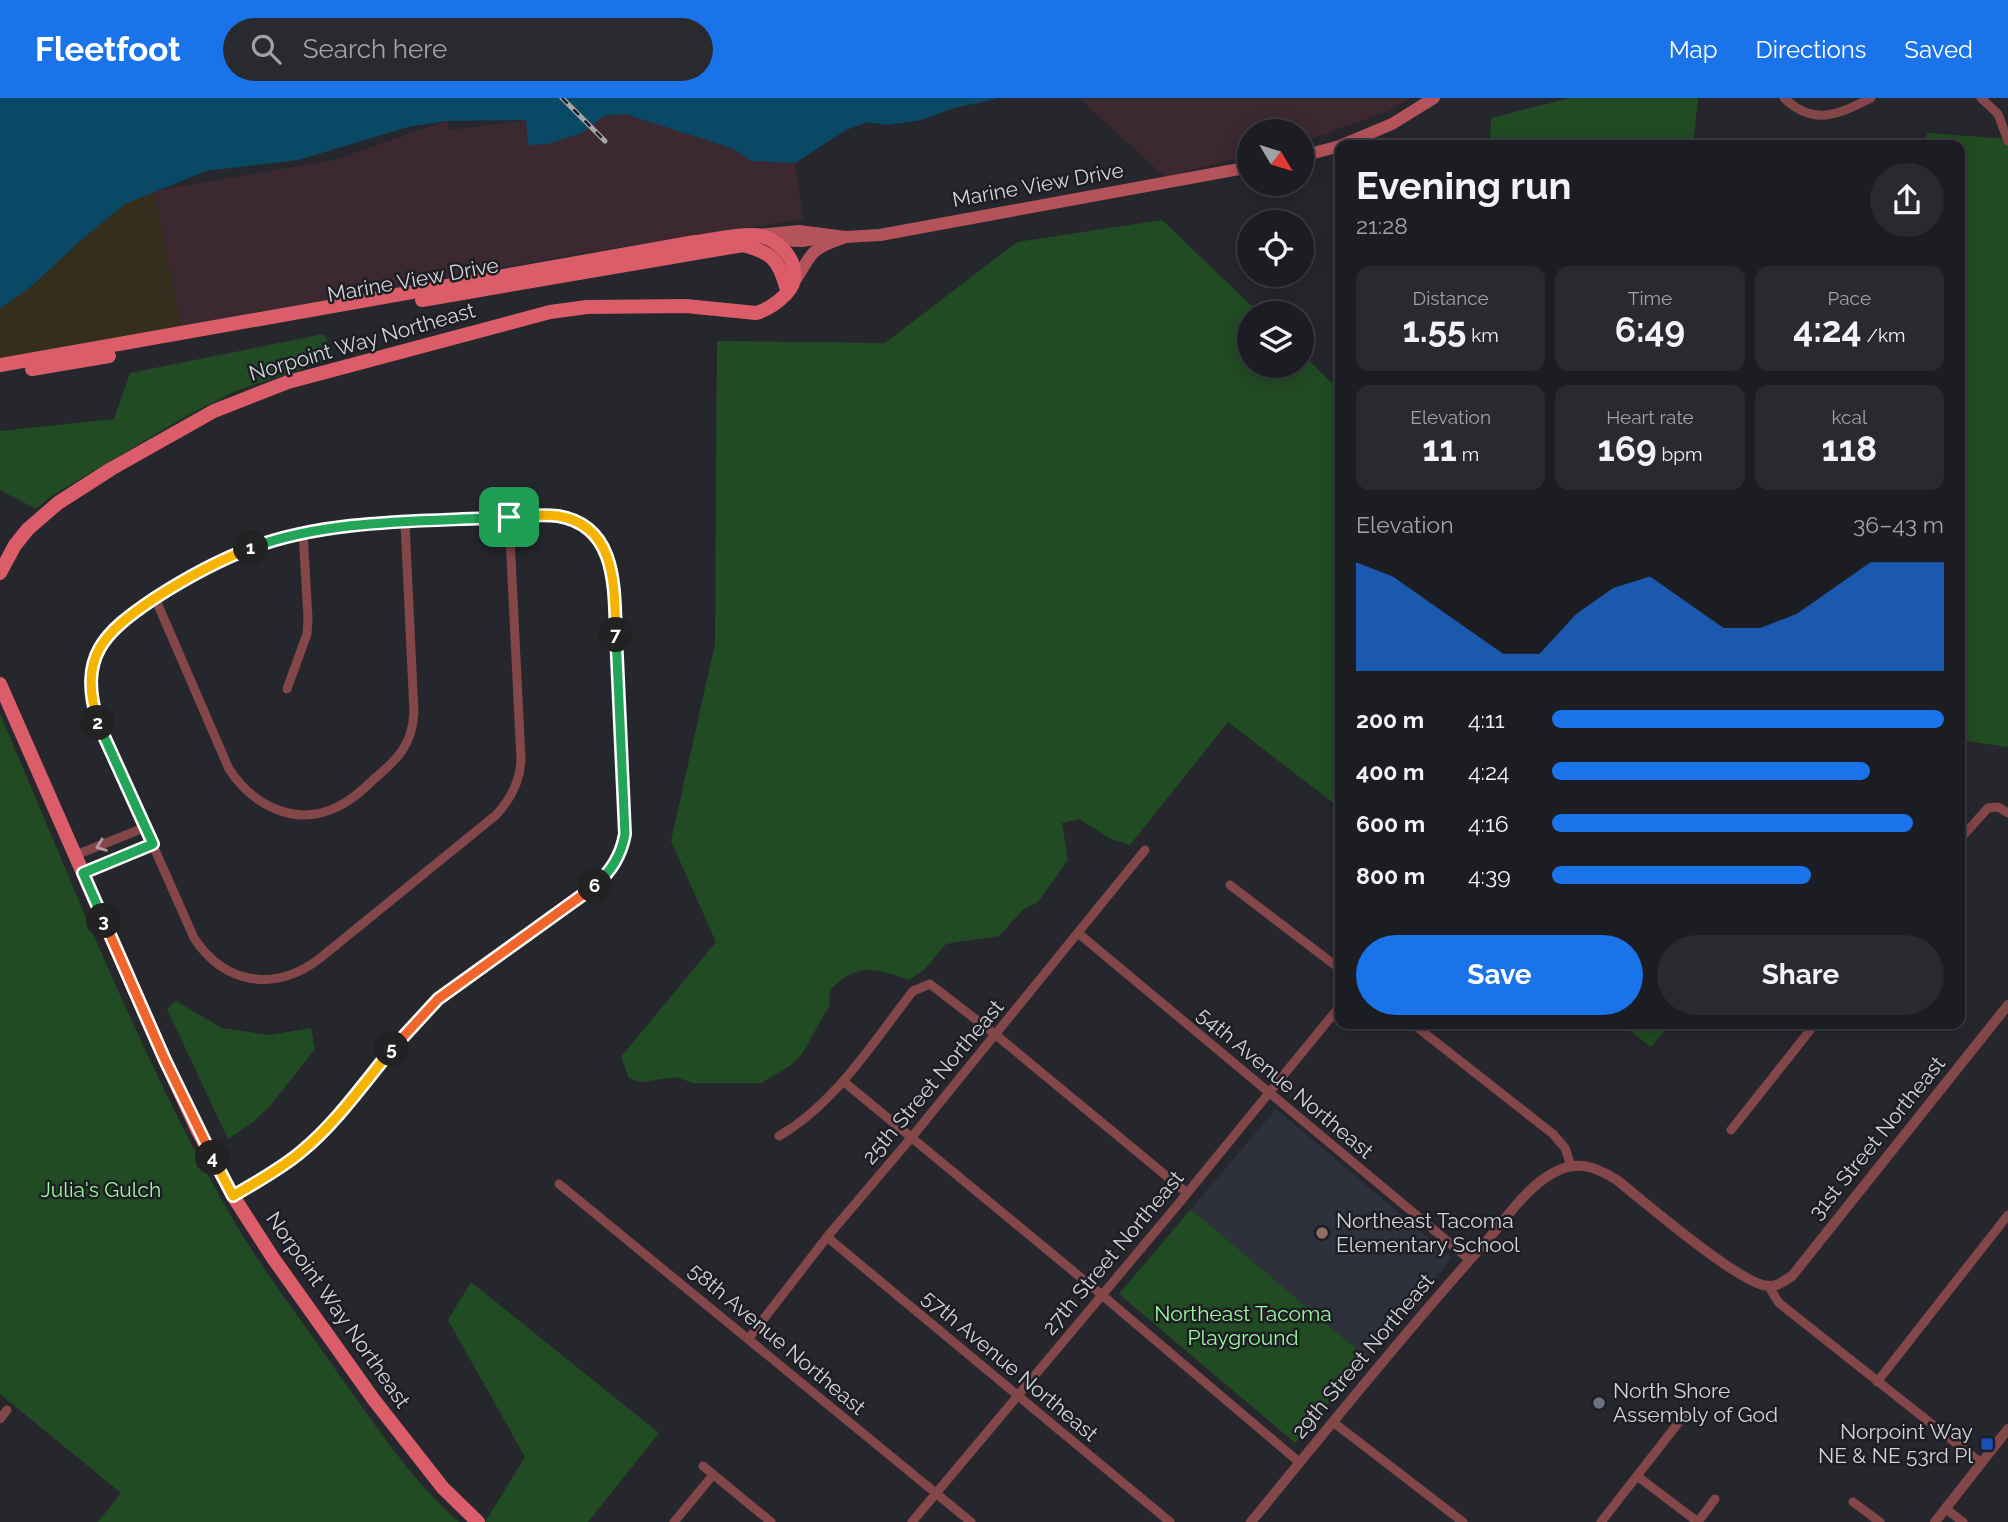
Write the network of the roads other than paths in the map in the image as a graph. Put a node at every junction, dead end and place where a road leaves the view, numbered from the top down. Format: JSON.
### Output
{"nodes":[{"id":1,"x":1434,"y":98,"type":"edge"},
{"id":2,"x":1784,"y":98,"type":"edge"},
{"id":3,"x":1871,"y":98,"type":"edge"},
{"id":4,"x":1981,"y":98,"type":"edge"},
{"id":5,"x":1355,"y":140,"type":"edge"},
{"id":6,"x":2008,"y":141,"type":"edge"},
{"id":7,"x":1335,"y":148,"type":"edge"},
{"id":8,"x":1314,"y":153,"type":"edge"},
{"id":9,"x":1237,"y":169,"type":"edge"},
{"id":10,"x":756,"y":235,"type":"junction"},
{"id":11,"x":839,"y":236,"type":"junction"},
{"id":12,"x":771,"y":240,"type":"junction"},
{"id":13,"x":803,"y":241,"type":"junction"},
{"id":14,"x":742,"y":245,"type":"junction"},
{"id":15,"x":790,"y":257,"type":"junction"},
{"id":16,"x":788,"y":284,"type":"junction"},
{"id":17,"x":0,"y":365,"type":"edge"},
{"id":18,"x":0,"y":375,"type":"edge"},
{"id":19,"x":509,"y":517,"type":"junction"},
{"id":20,"x":405,"y":523,"type":"junction"},
{"id":21,"x":303,"y":533,"type":"junction"},
{"id":22,"x":0,"y":573,"type":"edge"},
{"id":23,"x":155,"y":598,"type":"junction"},
{"id":24,"x":0,"y":684,"type":"edge"},
{"id":25,"x":287,"y":689,"type":"dead end"},
{"id":26,"x":2008,"y":813,"type":"edge"},
{"id":27,"x":146,"y":827,"type":"junction"},
{"id":28,"x":1965,"y":833,"type":"edge"},
{"id":29,"x":153,"y":844,"type":"junction"},
{"id":30,"x":1145,"y":850,"type":"dead end"},
{"id":31,"x":76,"y":855,"type":"junction"},
{"id":32,"x":83,"y":873,"type":"junction"},
{"id":33,"x":1230,"y":885,"type":"dead end"},
{"id":34,"x":1078,"y":933,"type":"junction"},
{"id":35,"x":1335,"y":966,"type":"edge"},
{"id":36,"x":2008,"y":1005,"type":"edge"},
{"id":37,"x":1335,"y":1012,"type":"edge"},
{"id":38,"x":1419,"y":1029,"type":"edge"},
{"id":39,"x":1811,"y":1029,"type":"edge"},
{"id":40,"x":996,"y":1035,"type":"junction"},
{"id":41,"x":843,"y":1081,"type":"junction"},
{"id":42,"x":1269,"y":1091,"type":"junction"},
{"id":43,"x":1731,"y":1130,"type":"dead end"},
{"id":44,"x":779,"y":1136,"type":"dead end"},
{"id":45,"x":912,"y":1138,"type":"junction"},
{"id":46,"x":1571,"y":1166,"type":"junction"},
{"id":47,"x":559,"y":1184,"type":"dead end"},
{"id":48,"x":1187,"y":1193,"type":"junction"},
{"id":49,"x":233,"y":1196,"type":"junction"},
{"id":50,"x":2008,"y":1215,"type":"edge"},
{"id":51,"x":827,"y":1237,"type":"junction"},
{"id":52,"x":1470,"y":1260,"type":"junction"},
{"id":53,"x":1769,"y":1287,"type":"junction"},
{"id":54,"x":1102,"y":1294,"type":"junction"},
{"id":55,"x":749,"y":1338,"type":"junction"},
{"id":56,"x":1877,"y":1382,"type":"junction"},
{"id":57,"x":1018,"y":1395,"type":"junction"},
{"id":58,"x":7,"y":1410,"type":"dead end"},
{"id":59,"x":1686,"y":1413,"type":"dead end"},
{"id":60,"x":0,"y":1419,"type":"edge"},
{"id":61,"x":1333,"y":1422,"type":"junction"},
{"id":62,"x":2008,"y":1429,"type":"edge"},
{"id":63,"x":1299,"y":1462,"type":"junction"},
{"id":64,"x":1981,"y":1463,"type":"junction"},
{"id":65,"x":702,"y":1466,"type":"dead end"},
{"id":66,"x":713,"y":1475,"type":"junction"},
{"id":67,"x":1637,"y":1476,"type":"junction"},
{"id":68,"x":935,"y":1493,"type":"junction"},
{"id":69,"x":1715,"y":1499,"type":"dead end"},
{"id":70,"x":1853,"y":1502,"type":"dead end"},
{"id":71,"x":1946,"y":1508,"type":"junction"},
{"id":72,"x":478,"y":1522,"type":"edge"},
{"id":73,"x":674,"y":1522,"type":"edge"},
{"id":74,"x":771,"y":1522,"type":"edge"},
{"id":75,"x":912,"y":1522,"type":"edge"},
{"id":76,"x":971,"y":1522,"type":"edge"},
{"id":77,"x":1170,"y":1522,"type":"edge"},
{"id":78,"x":1251,"y":1522,"type":"edge"},
{"id":79,"x":1463,"y":1522,"type":"edge"},
{"id":80,"x":1601,"y":1522,"type":"edge"},
{"id":81,"x":1880,"y":1522,"type":"edge"},
{"id":82,"x":1935,"y":1522,"type":"edge"},
{"id":83,"x":1963,"y":1522,"type":"edge"}],
"edges":[{"from":1,"to":5,"type":"main road"},
{"from":2,"to":3,"type":"street"},
{"from":4,"to":6,"type":"street"},
{"from":7,"to":8,"type":"main road"},
{"from":9,"to":11,"type":"main road","name":"Marine View Drive"},
{"from":10,"to":11,"type":"main road","name":"Marine View Drive"},
{"from":10,"to":12,"type":"main road"},
{"from":10,"to":17,"type":"main road","name":"Marine View Drive"},
{"from":11,"to":13,"type":"main road","name":"Marine View Drive"},
{"from":11,"to":16,"type":"main road"},
{"from":12,"to":13,"type":"main road","name":"Marine View Drive"},
{"from":12,"to":14,"type":"main road","name":"Marine View Drive"},
{"from":12,"to":15,"type":"main road"},
{"from":13,"to":15,"type":"main road"},
{"from":14,"to":16,"type":"main road"},
{"from":14,"to":18,"type":"main road","name":"Marine View Drive"},
{"from":15,"to":16,"type":"main road"},
{"from":16,"to":22,"type":"main road","name":"Norpoint Way Northeast"},
{"from":19,"to":20,"type":"street"},
{"from":19,"to":29,"type":"street"},
{"from":19,"to":49,"type":"street"},
{"from":20,"to":21,"type":"street"},
{"from":20,"to":23,"type":"street"},
{"from":21,"to":23,"type":"street"},
{"from":21,"to":25,"type":"street"},
{"from":23,"to":27,"type":"street"},
{"from":24,"to":31,"type":"main road","name":"Norpoint Way Northeast"},
{"from":26,"to":28,"type":"street"},
{"from":27,"to":29,"type":"street"},
{"from":27,"to":31,"type":"street","one_way":true},
{"from":29,"to":32,"type":"street"},
{"from":30,"to":34,"type":"street","name":"25th Street Northeast"},
{"from":31,"to":32,"type":"main road","name":"Norpoint Way Northeast"},
{"from":32,"to":49,"type":"main road","name":"Norpoint Way Northeast"},
{"from":33,"to":35,"type":"street"},
{"from":34,"to":40,"type":"street","name":"25th Street Northeast"},
{"from":34,"to":42,"type":"street","name":"54th Avenue Northeast"},
{"from":36,"to":53,"type":"street","name":"31st Street Northeast"},
{"from":37,"to":42,"type":"street","name":"27th Street Northeast"},
{"from":38,"to":46,"type":"street"},
{"from":39,"to":43,"type":"street"},
{"from":40,"to":41,"type":"street"},
{"from":40,"to":45,"type":"street","name":"25th Street Northeast"},
{"from":40,"to":48,"type":"street"},
{"from":41,"to":44,"type":"street"},
{"from":41,"to":45,"type":"street"},
{"from":42,"to":48,"type":"street","name":"27th Street Northeast"},
{"from":42,"to":52,"type":"street","name":"54th Avenue Northeast"},
{"from":45,"to":51,"type":"street","name":"25th Street Northeast"},
{"from":45,"to":54,"type":"street"},
{"from":46,"to":52,"type":"street","name":"29th Street Northeast"},
{"from":46,"to":53,"type":"street"},
{"from":47,"to":55,"type":"street","name":"58th Avenue Northeast"},
{"from":48,"to":54,"type":"street","name":"27th Street Northeast"},
{"from":49,"to":72,"type":"main road","name":"Norpoint Way Northeast"},
{"from":50,"to":56,"type":"street"},
{"from":51,"to":55,"type":"street","name":"25th Street Northeast"},
{"from":51,"to":57,"type":"street","name":"57th Avenue Northeast"},
{"from":52,"to":61,"type":"street","name":"29th Street Northeast"},
{"from":53,"to":56,"type":"street"},
{"from":54,"to":57,"type":"street","name":"27th Street Northeast"},
{"from":54,"to":63,"type":"street"},
{"from":55,"to":68,"type":"street","name":"58th Avenue Northeast"},
{"from":56,"to":64,"type":"street"},
{"from":57,"to":68,"type":"street","name":"27th Street Northeast"},
{"from":57,"to":77,"type":"street","name":"57th Avenue Northeast"},
{"from":58,"to":60,"type":"street"},
{"from":59,"to":67,"type":"street"},
{"from":61,"to":63,"type":"street","name":"29th Street Northeast"},
{"from":61,"to":79,"type":"street"},
{"from":62,"to":64,"type":"street"},
{"from":63,"to":78,"type":"street","name":"29th Street Northeast"},
{"from":64,"to":71,"type":"street"},
{"from":65,"to":66,"type":"street"},
{"from":66,"to":73,"type":"street"},
{"from":66,"to":74,"type":"street"},
{"from":67,"to":69,"type":"street"},
{"from":67,"to":80,"type":"street"},
{"from":68,"to":75,"type":"street","name":"27th Street Northeast"},
{"from":68,"to":76,"type":"street","name":"58th Avenue Northeast"},
{"from":70,"to":81,"type":"street"},
{"from":71,"to":82,"type":"street"},
{"from":71,"to":83,"type":"street"}]}
